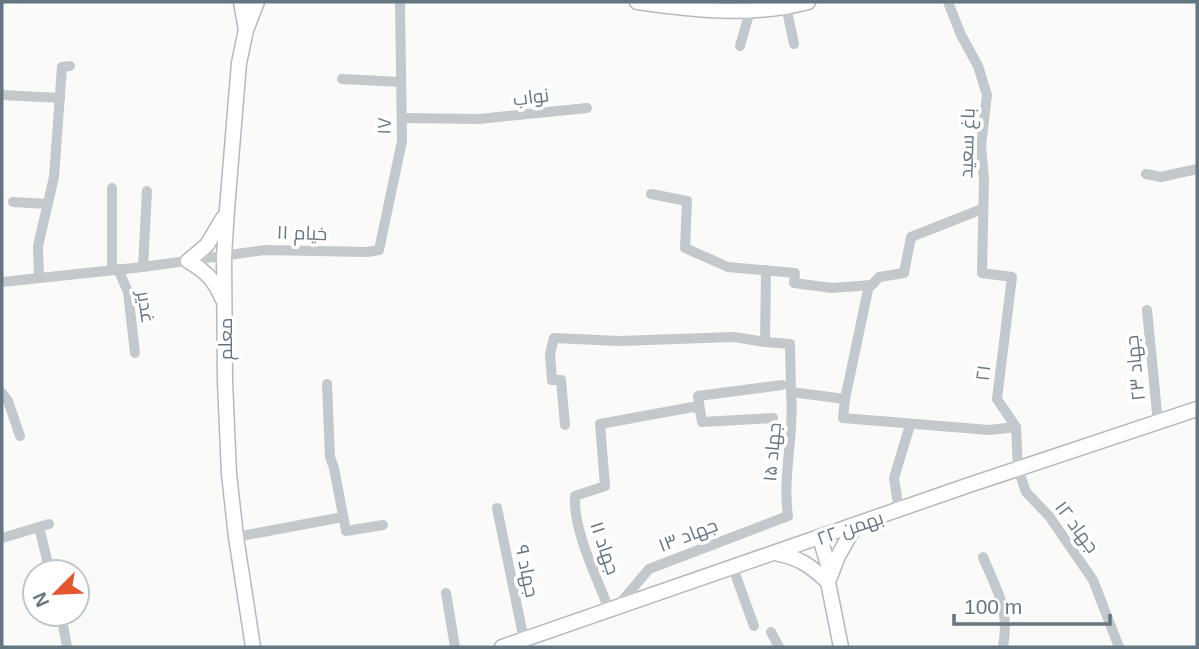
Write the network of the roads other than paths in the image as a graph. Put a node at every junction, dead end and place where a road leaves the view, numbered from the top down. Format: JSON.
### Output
{"nodes":[{"id":1,"x":241,"y":2,"type":"edge"},
{"id":2,"x":257,"y":2,"type":"edge"},
{"id":3,"x":400,"y":2,"type":"edge"},
{"id":4,"x":637,"y":2,"type":"edge"},
{"id":5,"x":808,"y":2,"type":"edge"},
{"id":6,"x":948,"y":2,"type":"edge"},
{"id":7,"x":786,"y":6,"type":"junction"},
{"id":8,"x":750,"y":11,"type":"junction"},
{"id":9,"x":246,"y":30,"type":"junction"},
{"id":10,"x":794,"y":44,"type":"dead end"},
{"id":11,"x":740,"y":46,"type":"dead end"},
{"id":12,"x":70,"y":66,"type":"dead end"},
{"id":13,"x":342,"y":79,"type":"dead end"},
{"id":14,"x":401,"y":82,"type":"junction"},
{"id":15,"x":2,"y":95,"type":"edge"},
{"id":16,"x":60,"y":97,"type":"junction"},
{"id":17,"x":587,"y":108,"type":"dead end"},
{"id":18,"x":402,"y":118,"type":"junction"},
{"id":19,"x":1197,"y":169,"type":"edge"},
{"id":20,"x":1146,"y":174,"type":"dead end"},
{"id":21,"x":112,"y":188,"type":"dead end"},
{"id":22,"x":147,"y":191,"type":"dead end"},
{"id":23,"x":651,"y":194,"type":"dead end"},
{"id":24,"x":13,"y":202,"type":"dead end"},
{"id":25,"x":47,"y":204,"type":"junction"},
{"id":26,"x":227,"y":209,"type":"junction"},
{"id":27,"x":982,"y":209,"type":"junction"},
{"id":28,"x":379,"y":250,"type":"joint"},
{"id":29,"x":224,"y":257,"type":"junction"},
{"id":30,"x":188,"y":261,"type":"junction"},
{"id":31,"x":144,"y":267,"type":"junction"},
{"id":32,"x":115,"y":269,"type":"junction"},
{"id":33,"x":766,"y":271,"type":"junction"},
{"id":34,"x":38,"y":277,"type":"junction"},
{"id":35,"x":1012,"y":277,"type":"joint"},
{"id":36,"x":2,"y":282,"type":"edge"},
{"id":37,"x":869,"y":285,"type":"junction"},
{"id":38,"x":225,"y":306,"type":"junction"},
{"id":39,"x":1147,"y":310,"type":"dead end"},
{"id":40,"x":765,"y":342,"type":"junction"},
{"id":41,"x":135,"y":353,"type":"dead end"},
{"id":42,"x":327,"y":384,"type":"dead end"},
{"id":43,"x":782,"y":385,"type":"dead end"},
{"id":44,"x":791,"y":392,"type":"junction"},
{"id":45,"x":2,"y":393,"type":"edge"},
{"id":46,"x":845,"y":399,"type":"junction"},
{"id":47,"x":1197,"y":409,"type":"edge"},
{"id":48,"x":700,"y":410,"type":"junction"},
{"id":49,"x":773,"y":418,"type":"dead end"},
{"id":50,"x":1158,"y":423,"type":"junction"},
{"id":51,"x":565,"y":425,"type":"dead end"},
{"id":52,"x":910,"y":425,"type":"junction"},
{"id":53,"x":1016,"y":427,"type":"junction"},
{"id":54,"x":20,"y":436,"type":"dead end"},
{"id":55,"x":1018,"y":469,"type":"junction"},
{"id":56,"x":497,"y":508,"type":"dead end"},
{"id":57,"x":899,"y":511,"type":"junction"},
{"id":58,"x":788,"y":516,"type":"joint"},
{"id":59,"x":342,"y":517,"type":"junction"},
{"id":60,"x":383,"y":525,"type":"dead end"},
{"id":61,"x":855,"y":526,"type":"junction"},
{"id":62,"x":236,"y":537,"type":"junction"},
{"id":63,"x":2,"y":538,"type":"edge"},
{"id":64,"x":816,"y":539,"type":"junction"},
{"id":65,"x":776,"y":553,"type":"junction"},
{"id":66,"x":983,"y":557,"type":"dead end"},
{"id":67,"x":48,"y":558,"type":"edge"},
{"id":68,"x":733,"y":568,"type":"junction"},
{"id":69,"x":828,"y":582,"type":"junction"},
{"id":70,"x":446,"y":593,"type":"dead end"},
{"id":71,"x":613,"y":609,"type":"junction"},
{"id":72,"x":754,"y":626,"type":"dead end"},
{"id":73,"x":64,"y":628,"type":"edge"},
{"id":74,"x":771,"y":632,"type":"dead end"},
{"id":75,"x":524,"y":640,"type":"junction"},
{"id":76,"x":67,"y":647,"type":"edge"},
{"id":77,"x":253,"y":647,"type":"edge"},
{"id":78,"x":455,"y":647,"type":"edge"},
{"id":79,"x":502,"y":647,"type":"edge"},
{"id":80,"x":779,"y":647,"type":"edge"},
{"id":81,"x":841,"y":647,"type":"edge"},
{"id":82,"x":1003,"y":647,"type":"edge"},
{"id":83,"x":1119,"y":647,"type":"edge"}],
"edges":[{"from":1,"to":9,"type":"main road"},
{"from":2,"to":9,"type":"main road"},
{"from":3,"to":14,"type":"street","name":"۱۷"},
{"from":4,"to":8,"type":"main road"},
{"from":5,"to":7,"type":"main road"},
{"from":6,"to":27,"type":"street","name":"باغ سعید"},
{"from":7,"to":8,"type":"main road"},
{"from":7,"to":10,"type":"street"},
{"from":8,"to":11,"type":"street"},
{"from":9,"to":26,"type":"main road","name":"معلم"},
{"from":12,"to":16,"type":"street"},
{"from":13,"to":14,"type":"street"},
{"from":14,"to":18,"type":"street","name":"۱۷"},
{"from":15,"to":16,"type":"street"},
{"from":16,"to":25,"type":"street"},
{"from":17,"to":18,"type":"street","name":"نواب"},
{"from":18,"to":28,"type":"street","name":"۱۷"},
{"from":19,"to":20,"type":"street"},
{"from":21,"to":32,"type":"street","name":"غدیر"},
{"from":22,"to":31,"type":"street"},
{"from":23,"to":33,"type":"street"},
{"from":24,"to":25,"type":"street"},
{"from":25,"to":34,"type":"street"},
{"from":26,"to":29,"type":"main road","name":"معلم"},
{"from":26,"to":30,"type":"main road"},
{"from":27,"to":35,"type":"street","name":"باغ سعید"},
{"from":27,"to":37,"type":"street"},
{"from":28,"to":29,"type":"street","name":"خیام ۱۱"},
{"from":29,"to":30,"type":"street","name":"خیام ۱۱"},
{"from":29,"to":38,"type":"main road","name":"معلم"},
{"from":30,"to":31,"type":"street","name":"خیام ۱۱"},
{"from":30,"to":38,"type":"main road"},
{"from":31,"to":32,"type":"street","name":"خیام ۱۱"},
{"from":32,"to":34,"type":"street","name":"خیام ۱۱"},
{"from":32,"to":41,"type":"street","name":"غدیر"},
{"from":33,"to":37,"type":"street"},
{"from":33,"to":40,"type":"street"},
{"from":34,"to":36,"type":"street","name":"خیام ۱۱"},
{"from":35,"to":53,"type":"street","name":"۲۱"},
{"from":37,"to":46,"type":"street"},
{"from":38,"to":62,"type":"main road","name":"معلم"},
{"from":39,"to":50,"type":"street","name":"جهاد ۲۳"},
{"from":40,"to":44,"type":"street","name":"جهاد ۱۵"},
{"from":40,"to":51,"type":"street"},
{"from":42,"to":59,"type":"street"},
{"from":43,"to":48,"type":"street"},
{"from":44,"to":46,"type":"street"},
{"from":44,"to":58,"type":"street","name":"جهاد ۱۵"},
{"from":45,"to":54,"type":"street"},
{"from":46,"to":52,"type":"street"},
{"from":47,"to":50,"type":"main road","name":"۲۲ بهمن"},
{"from":48,"to":49,"type":"street"},
{"from":48,"to":71,"type":"street","name":"جهاد ۱۱"},
{"from":50,"to":55,"type":"main road","name":"۲۲ بهمن"},
{"from":52,"to":53,"type":"street"},
{"from":52,"to":57,"type":"street"},
{"from":53,"to":55,"type":"street"},
{"from":55,"to":57,"type":"main road","name":"۲۲ بهمن"},
{"from":55,"to":83,"type":"street","name":"جهاد ۱۲"},
{"from":56,"to":75,"type":"street","name":"جهاد ۹"},
{"from":57,"to":61,"type":"main road","name":"۲۲ بهمن"},
{"from":58,"to":71,"type":"street","name":"جهاد ۱۳"},
{"from":59,"to":60,"type":"street"},
{"from":59,"to":62,"type":"street"},
{"from":61,"to":64,"type":"main road","name":"۲۲ بهمن"},
{"from":61,"to":69,"type":"main road"},
{"from":62,"to":77,"type":"main road","name":"معلم"},
{"from":63,"to":67,"type":"street"},
{"from":64,"to":65,"type":"main road","name":"۲۲ بهمن"},
{"from":64,"to":69,"type":"main road"},
{"from":65,"to":68,"type":"main road","name":"۲۲ بهمن"},
{"from":65,"to":69,"type":"main road"},
{"from":66,"to":82,"type":"street"},
{"from":68,"to":71,"type":"main road","name":"۲۲ بهمن"},
{"from":68,"to":72,"type":"street"},
{"from":69,"to":81,"type":"main road"},
{"from":70,"to":78,"type":"street"},
{"from":71,"to":75,"type":"main road","name":"۲۲ بهمن"},
{"from":73,"to":76,"type":"street"},
{"from":74,"to":80,"type":"street"},
{"from":75,"to":79,"type":"main road","name":"۲۲ بهمن"}]}
